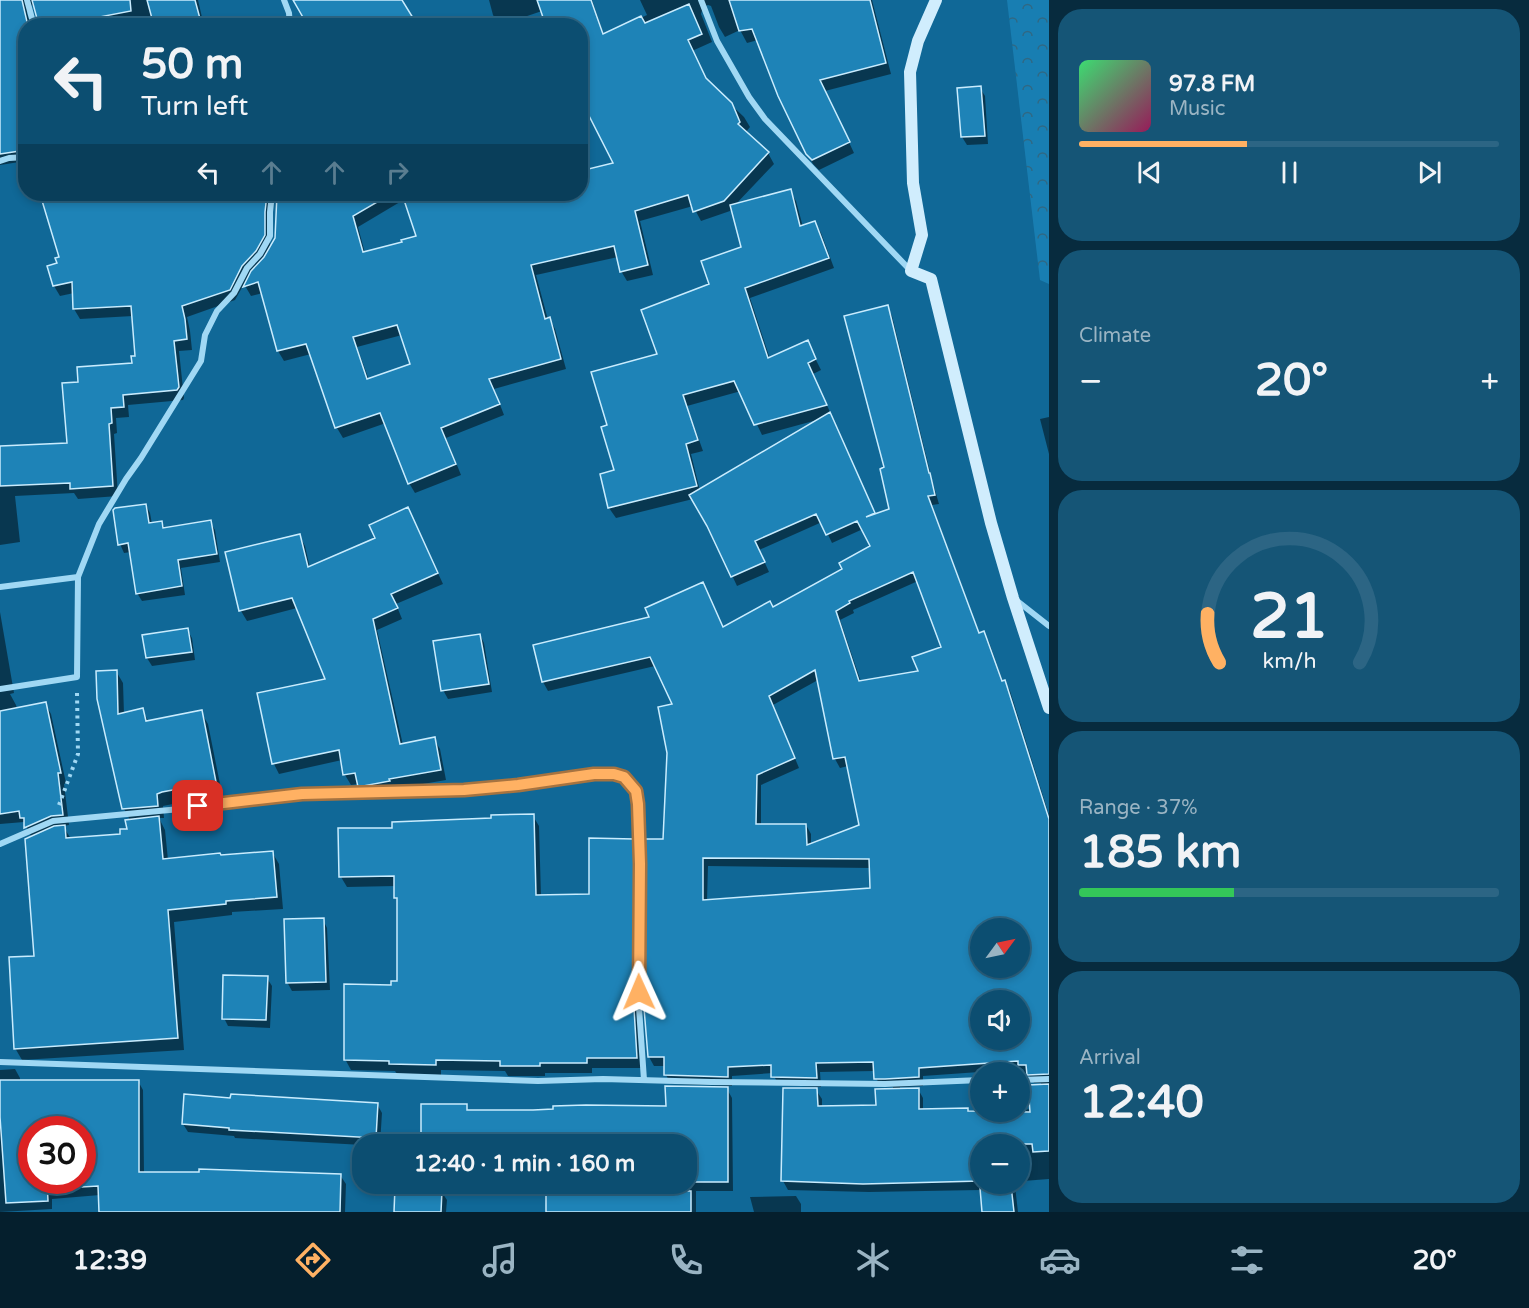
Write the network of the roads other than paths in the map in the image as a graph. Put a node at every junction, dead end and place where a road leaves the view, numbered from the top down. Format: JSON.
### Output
{"nodes":[{"id":1,"x":27,"y":0,"type":"edge"},
{"id":2,"x":284,"y":0,"type":"edge"},
{"id":3,"x":700,"y":0,"type":"edge"},
{"id":4,"x":936,"y":0,"type":"edge"},
{"id":5,"x":32,"y":18,"type":"edge"},
{"id":6,"x":289,"y":18,"type":"edge"},
{"id":7,"x":18,"y":157,"type":"edge"},
{"id":8,"x":0,"y":161,"type":"edge"},
{"id":9,"x":271,"y":201,"type":"edge"},
{"id":10,"x":911,"y":272,"type":"junction"},
{"id":11,"x":78,"y":577,"type":"junction"},
{"id":12,"x":0,"y":587,"type":"edge"},
{"id":13,"x":1013,"y":598,"type":"junction"},
{"id":14,"x":1049,"y":626,"type":"edge"},
{"id":15,"x":0,"y":689,"type":"edge"},
{"id":16,"x":1049,"y":708,"type":"edge"},
{"id":17,"x":0,"y":844,"type":"edge"},
{"id":18,"x":0,"y":1062,"type":"edge"},
{"id":19,"x":1049,"y":1079,"type":"edge"},
{"id":20,"x":644,"y":1080,"type":"junction"},
{"id":21,"x":970,"y":1080,"type":"edge"},
{"id":22,"x":1030,"y":1080,"type":"edge"}],
"edges":[{"from":1,"to":5,"type":"street"},
{"from":2,"to":6,"type":"street"},
{"from":3,"to":10,"type":"street"},
{"from":4,"to":10,"type":"street"},
{"from":7,"to":8,"type":"street"},
{"from":9,"to":11,"type":"street"},
{"from":10,"to":13,"type":"street"},
{"from":11,"to":12,"type":"street"},
{"from":11,"to":15,"type":"street"},
{"from":13,"to":14,"type":"street"},
{"from":13,"to":16,"type":"street"},
{"from":17,"to":20,"type":"street"},
{"from":18,"to":20,"type":"street"},
{"from":19,"to":22,"type":"street"},
{"from":20,"to":21,"type":"street"}]}
